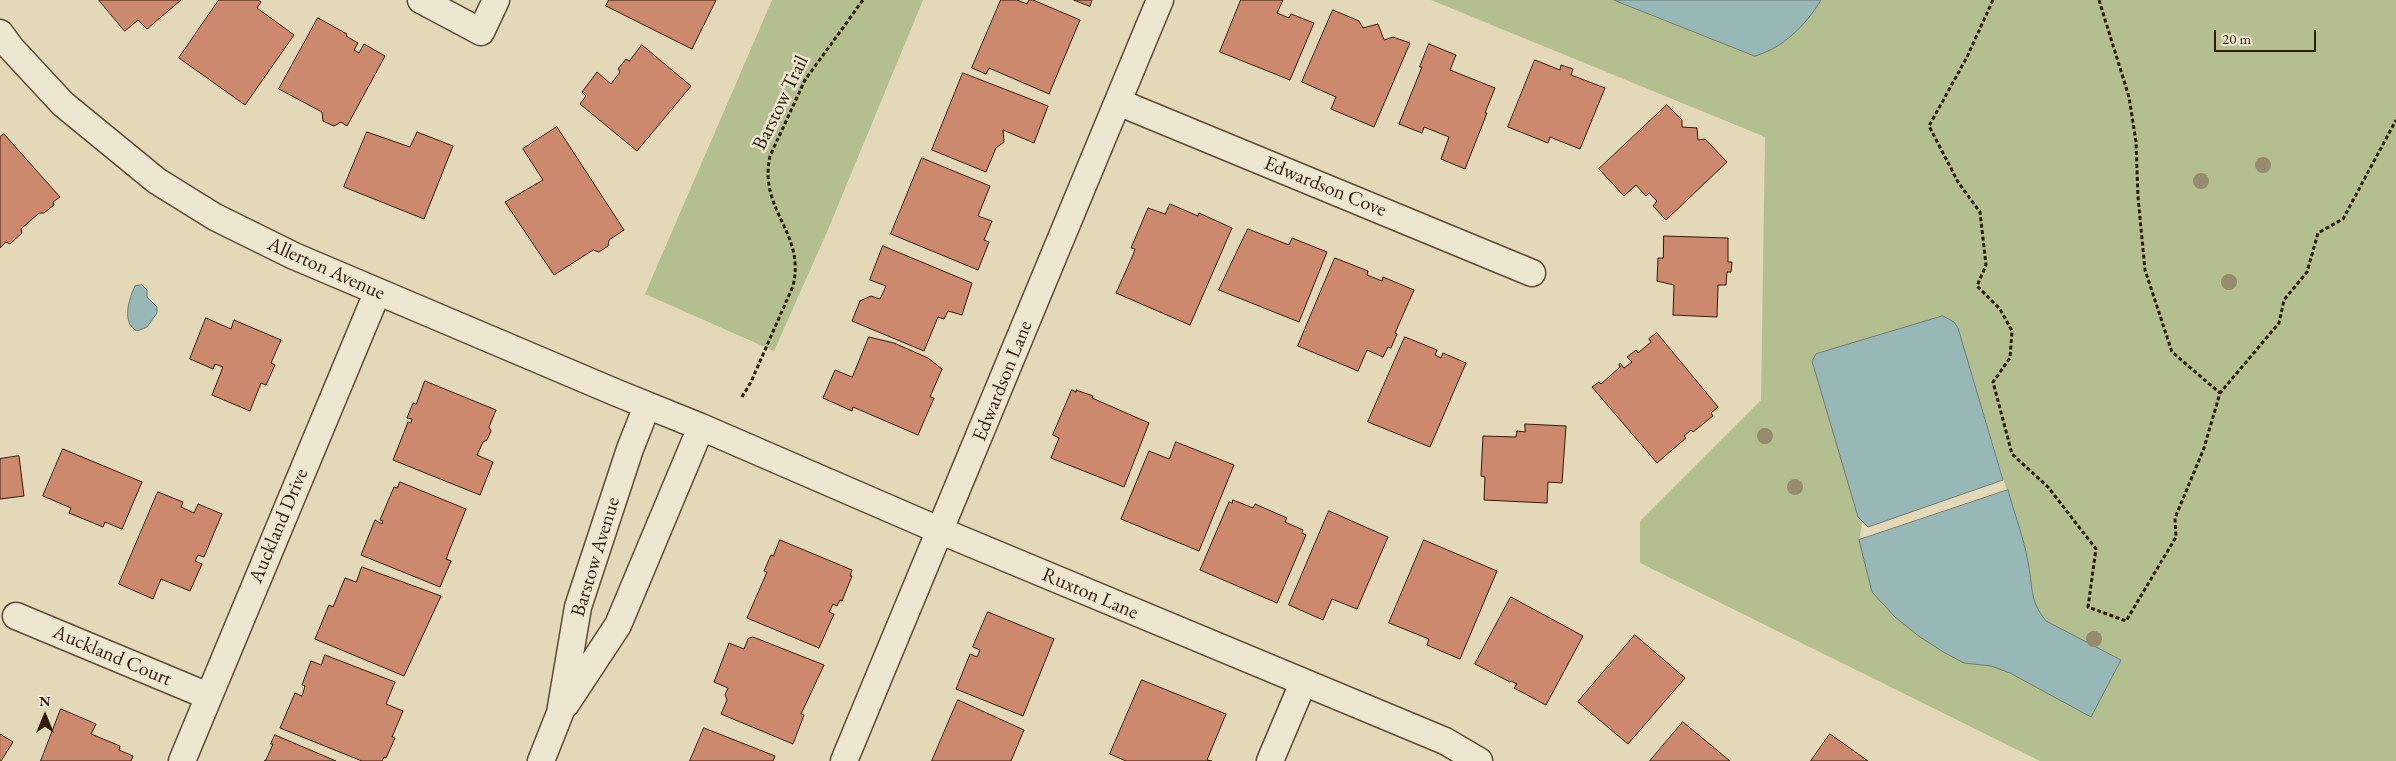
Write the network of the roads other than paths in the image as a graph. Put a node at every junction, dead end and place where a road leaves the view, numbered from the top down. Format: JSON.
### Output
{"nodes":[{"id":1,"x":421,"y":0,"type":"edge"},
{"id":2,"x":496,"y":0,"type":"edge"},
{"id":3,"x":1160,"y":0,"type":"edge"},
{"id":4,"x":4,"y":46,"type":"edge"},
{"id":5,"x":1118,"y":102,"type":"junction"},
{"id":6,"x":1532,"y":273,"type":"dead end"},
{"id":7,"x":377,"y":293,"type":"junction"},
{"id":8,"x":647,"y":406,"type":"junction"},
{"id":9,"x":701,"y":427,"type":"junction"},
{"id":10,"x":941,"y":531,"type":"junction"},
{"id":11,"x":16,"y":616,"type":"dead end"},
{"id":12,"x":1303,"y":683,"type":"junction"},
{"id":13,"x":208,"y":696,"type":"junction"},
{"id":14,"x":560,"y":713,"type":"junction"},
{"id":15,"x":182,"y":761,"type":"edge"},
{"id":16,"x":541,"y":761,"type":"edge"},
{"id":17,"x":844,"y":761,"type":"edge"},
{"id":18,"x":1270,"y":761,"type":"edge"},
{"id":19,"x":1479,"y":761,"type":"edge"}],
"edges":[{"from":1,"to":2,"type":"street"},
{"from":3,"to":5,"type":"street","name":"Edwardson Lane"},
{"from":4,"to":7,"type":"street","name":"Allerton Avenue"},
{"from":5,"to":6,"type":"street","name":"Edwardson Cove"},
{"from":5,"to":10,"type":"street","name":"Edwardson Lane"},
{"from":7,"to":8,"type":"street","name":"Allerton Avenue"},
{"from":7,"to":13,"type":"street","name":"Auckland Drive"},
{"from":8,"to":9,"type":"street","name":"Allerton Avenue"},
{"from":8,"to":14,"type":"street","name":"Barstow Avenue"},
{"from":9,"to":10,"type":"street","name":"Ruxton Lane"},
{"from":9,"to":14,"type":"street","name":"Barstow Avenue"},
{"from":10,"to":12,"type":"street","name":"Ruxton Lane"},
{"from":10,"to":17,"type":"street","name":"Edwardson Lane"},
{"from":11,"to":13,"type":"street","name":"Auckland Court"},
{"from":12,"to":18,"type":"street"},
{"from":12,"to":19,"type":"street","name":"Ruxton Lane"},
{"from":13,"to":15,"type":"street","name":"Auckland Drive"},
{"from":14,"to":16,"type":"street","name":"Barstow Avenue"}]}
